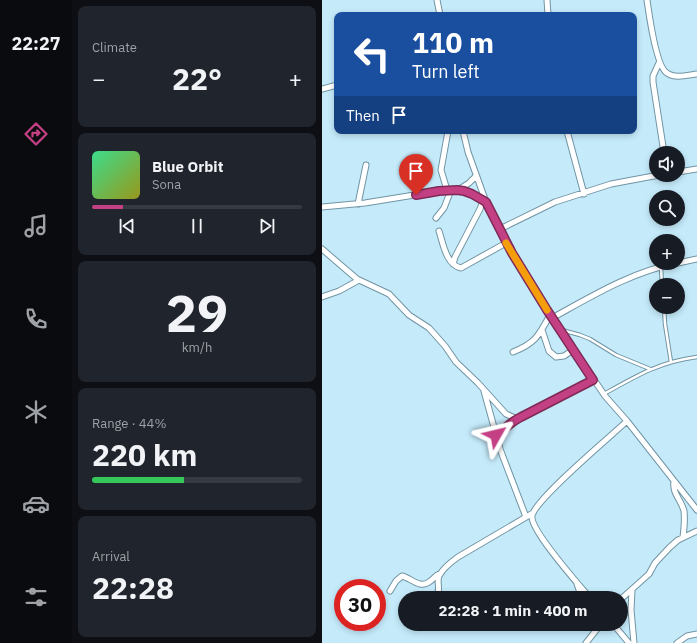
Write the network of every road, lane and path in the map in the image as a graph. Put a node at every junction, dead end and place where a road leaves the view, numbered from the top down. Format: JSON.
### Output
{"nodes":[{"id":1,"x":437,"y":0,"type":"edge"},
{"id":2,"x":547,"y":0,"type":"edge"},
{"id":3,"x":647,"y":0,"type":"edge"},
{"id":4,"x":439,"y":12,"type":"edge"},
{"id":5,"x":548,"y":12,"type":"edge"},
{"id":6,"x":659,"y":63,"type":"junction"},
{"id":7,"x":697,"y":74,"type":"edge"},
{"id":8,"x":334,"y":86,"type":"edge"},
{"id":9,"x":322,"y":89,"type":"edge"},
{"id":10,"x":447,"y":134,"type":"edge"},
{"id":11,"x":464,"y":134,"type":"edge"},
{"id":12,"x":568,"y":134,"type":"edge"},
{"id":13,"x":663,"y":146,"type":"edge"},
{"id":14,"x":366,"y":165,"type":"dead end"},
{"id":15,"x":697,"y":169,"type":"edge"},
{"id":16,"x":685,"y":171,"type":"edge"},
{"id":17,"x":476,"y":176,"type":"junction"},
{"id":18,"x":649,"y":177,"type":"edge"},
{"id":19,"x":452,"y":190,"type":"junction"},
{"id":20,"x":584,"y":194,"type":"junction"},
{"id":21,"x":484,"y":201,"type":"junction"},
{"id":22,"x":358,"y":204,"type":"junction"},
{"id":23,"x":322,"y":207,"type":"edge"},
{"id":24,"x":436,"y":218,"type":"dead end"},
{"id":25,"x":500,"y":229,"type":"junction"},
{"id":26,"x":439,"y":231,"type":"dead end"},
{"id":27,"x":506,"y":243,"type":"junction"},
{"id":28,"x":322,"y":249,"type":"edge"},
{"id":29,"x":697,"y":259,"type":"edge"},
{"id":30,"x":685,"y":261,"type":"edge"},
{"id":31,"x":453,"y":264,"type":"junction"},
{"id":32,"x":649,"y":270,"type":"edge"},
{"id":33,"x":360,"y":280,"type":"junction"},
{"id":34,"x":322,"y":297,"type":"edge"},
{"id":35,"x":665,"y":314,"type":"edge"},
{"id":36,"x":551,"y":317,"type":"junction"},
{"id":37,"x":560,"y":329,"type":"junction"},
{"id":38,"x":542,"y":330,"type":"junction"},
{"id":39,"x":573,"y":350,"type":"junction"},
{"id":40,"x":513,"y":352,"type":"dead end"},
{"id":41,"x":697,"y":357,"type":"edge"},
{"id":42,"x":671,"y":362,"type":"junction"},
{"id":43,"x":650,"y":369,"type":"junction"},
{"id":44,"x":593,"y":380,"type":"junction"},
{"id":45,"x":484,"y":389,"type":"junction"},
{"id":46,"x":603,"y":394,"type":"junction"},
{"id":47,"x":516,"y":418,"type":"junction"},
{"id":48,"x":627,"y":422,"type":"junction"},
{"id":49,"x":496,"y":435,"type":"junction"},
{"id":50,"x":674,"y":481,"type":"junction"},
{"id":51,"x":697,"y":510,"type":"edge"},
{"id":52,"x":533,"y":513,"type":"junction"},
{"id":53,"x":526,"y":517,"type":"junction"},
{"id":54,"x":697,"y":531,"type":"edge"},
{"id":55,"x":683,"y":537,"type":"junction"},
{"id":56,"x":441,"y":573,"type":"junction"},
{"id":57,"x":577,"y":582,"type":"junction"},
{"id":58,"x":632,"y":590,"type":"junction"},
{"id":59,"x":390,"y":591,"type":"dead end"},
{"id":60,"x":438,"y":591,"type":"edge"},
{"id":61,"x":580,"y":591,"type":"edge"},
{"id":62,"x":584,"y":591,"type":"edge"},
{"id":63,"x":628,"y":593,"type":"edge"},
{"id":64,"x":595,"y":631,"type":"edge"},
{"id":65,"x":619,"y":631,"type":"edge"},
{"id":66,"x":697,"y":634,"type":"edge"},
{"id":67,"x":586,"y":643,"type":"edge"},
{"id":68,"x":628,"y":643,"type":"edge"},
{"id":69,"x":634,"y":643,"type":"edge"},
{"id":70,"x":677,"y":643,"type":"edge"}],
"edges":[{"from":1,"to":4,"type":"street"},
{"from":2,"to":5,"type":"street"},
{"from":3,"to":6,"type":"street"},
{"from":6,"to":7,"type":"street"},
{"from":6,"to":13,"type":"street"},
{"from":8,"to":9,"type":"street"},
{"from":10,"to":19,"type":"street"},
{"from":11,"to":17,"type":"street"},
{"from":12,"to":20,"type":"street"},
{"from":14,"to":22,"type":"street"},
{"from":15,"to":16,"type":"street"},
{"from":17,"to":19,"type":"street"},
{"from":17,"to":21,"type":"street"},
{"from":18,"to":20,"type":"street"},
{"from":19,"to":21,"type":"street"},
{"from":19,"to":22,"type":"street"},
{"from":19,"to":24,"type":"street"},
{"from":20,"to":25,"type":"street"},
{"from":21,"to":25,"type":"street"},
{"from":21,"to":31,"type":"street"},
{"from":22,"to":23,"type":"street"},
{"from":25,"to":27,"type":"street"},
{"from":26,"to":31,"type":"street"},
{"from":27,"to":31,"type":"street"},
{"from":27,"to":36,"type":"street"},
{"from":28,"to":33,"type":"street"},
{"from":29,"to":30,"type":"street"},
{"from":32,"to":36,"type":"street"},
{"from":33,"to":34,"type":"street"},
{"from":33,"to":45,"type":"street"},
{"from":35,"to":42,"type":"lane"},
{"from":36,"to":37,"type":"street"},
{"from":36,"to":38,"type":"street"},
{"from":37,"to":39,"type":"street"},
{"from":37,"to":43,"type":"lane"},
{"from":38,"to":39,"type":"street"},
{"from":38,"to":40,"type":"street"},
{"from":39,"to":44,"type":"street"},
{"from":41,"to":42,"type":"lane"},
{"from":42,"to":43,"type":"lane"},
{"from":43,"to":46,"type":"lane"},
{"from":44,"to":46,"type":"street"},
{"from":44,"to":47,"type":"street"},
{"from":45,"to":47,"type":"street"},
{"from":45,"to":49,"type":"street"},
{"from":46,"to":48,"type":"street"},
{"from":47,"to":49,"type":"street"},
{"from":48,"to":50,"type":"street"},
{"from":48,"to":52,"type":"street"},
{"from":49,"to":53,"type":"street"},
{"from":50,"to":51,"type":"street"},
{"from":50,"to":55,"type":"street"},
{"from":52,"to":53,"type":"street"},
{"from":52,"to":57,"type":"street"},
{"from":53,"to":56,"type":"street"},
{"from":54,"to":55,"type":"street"},
{"from":55,"to":58,"type":"street"},
{"from":56,"to":59,"type":"street"},
{"from":56,"to":60,"type":"street"},
{"from":57,"to":61,"type":"street"},
{"from":57,"to":62,"type":"street"},
{"from":58,"to":63,"type":"street"},
{"from":58,"to":69,"type":"street"},
{"from":64,"to":67,"type":"street"},
{"from":65,"to":68,"type":"street"},
{"from":66,"to":70,"type":"street"}]}
